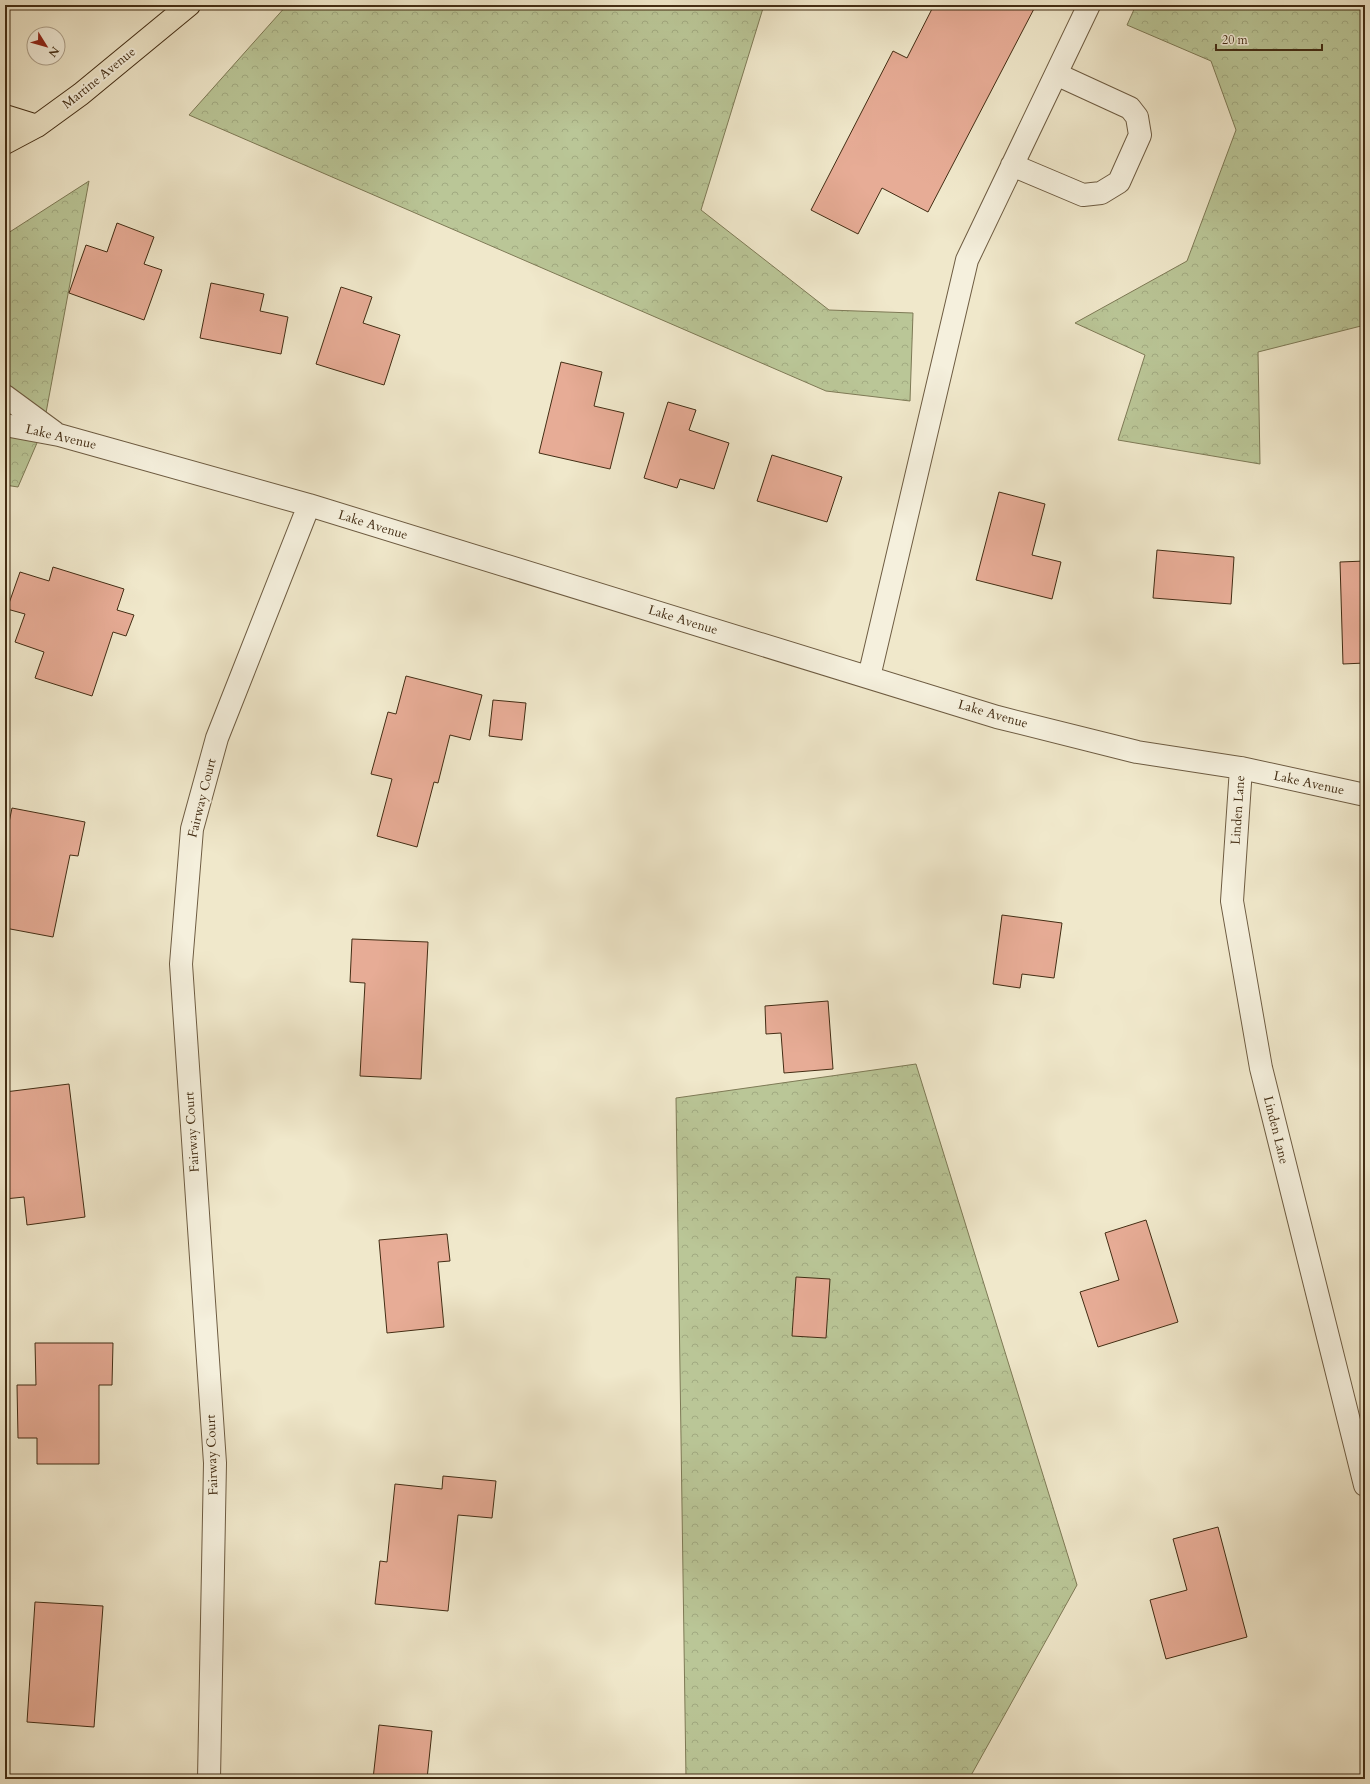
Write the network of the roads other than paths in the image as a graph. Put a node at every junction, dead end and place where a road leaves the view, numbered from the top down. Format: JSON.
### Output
{"nodes":[{"id":1,"x":189,"y":5,"type":"edge"},
{"id":2,"x":1089,"y":5,"type":"edge"},
{"id":3,"x":1056,"y":74,"type":"junction"},
{"id":4,"x":5,"y":116,"type":"edge"},
{"id":5,"x":37,"y":126,"type":"junction"},
{"id":6,"x":5,"y":144,"type":"edge"},
{"id":7,"x":1012,"y":165,"type":"junction"},
{"id":8,"x":5,"y":396,"type":"edge"},
{"id":9,"x":5,"y":425,"type":"edge"},
{"id":10,"x":59,"y":435,"type":"junction"},
{"id":11,"x":309,"y":505,"type":"junction"},
{"id":12,"x":869,"y":677,"type":"junction"},
{"id":13,"x":1241,"y":768,"type":"junction"},
{"id":14,"x":1365,"y":795,"type":"edge"},
{"id":15,"x":1365,"y":1485,"type":"edge"},
{"id":16,"x":209,"y":1779,"type":"edge"}],
"edges":[{"from":1,"to":5,"type":"main road","name":"Martine Avenue"},
{"from":2,"to":3,"type":"street"},
{"from":3,"to":7,"type":"street"},
{"from":3,"to":7,"type":"street"},
{"from":4,"to":5,"type":"main road"},
{"from":5,"to":6,"type":"main road","name":"Martine Avenue"},
{"from":7,"to":12,"type":"street"},
{"from":8,"to":10,"type":"street"},
{"from":9,"to":10,"type":"street","name":"Lake Avenue"},
{"from":10,"to":11,"type":"street","name":"Lake Avenue"},
{"from":11,"to":12,"type":"street","name":"Lake Avenue"},
{"from":11,"to":16,"type":"street","name":"Fairway Court"},
{"from":12,"to":13,"type":"street","name":"Lake Avenue"},
{"from":13,"to":14,"type":"street","name":"Lake Avenue"},
{"from":13,"to":15,"type":"street","name":"Linden Lane"}]}
